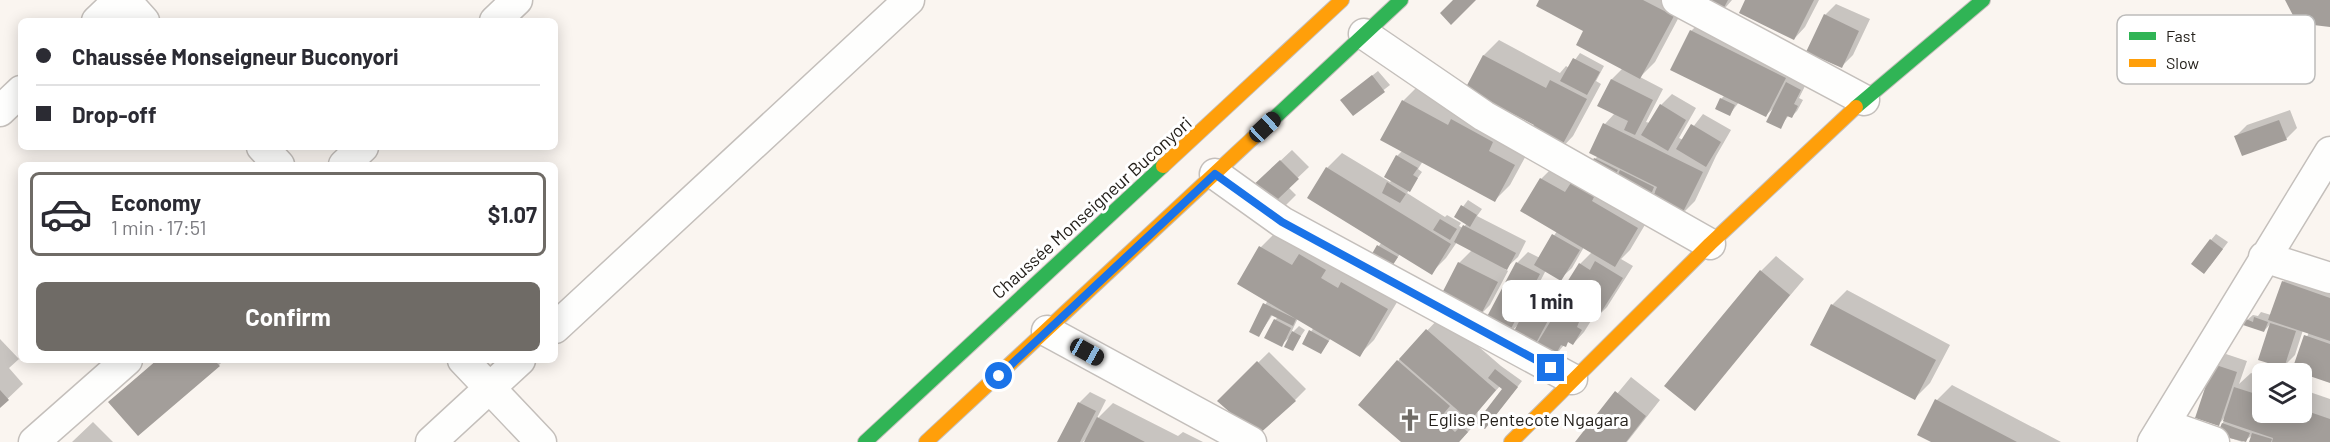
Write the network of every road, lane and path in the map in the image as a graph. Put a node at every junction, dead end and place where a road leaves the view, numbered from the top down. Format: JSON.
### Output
{"nodes":[{"id":1,"x":120,"y":0,"type":"edge"},
{"id":2,"x":125,"y":0,"type":"edge"},
{"id":3,"x":517,"y":0,"type":"edge"},
{"id":4,"x":909,"y":0,"type":"edge"},
{"id":5,"x":1342,"y":0,"type":"edge"},
{"id":6,"x":1401,"y":0,"type":"edge"},
{"id":7,"x":1677,"y":0,"type":"edge"},
{"id":8,"x":1983,"y":0,"type":"edge"},
{"id":9,"x":100,"y":18,"type":"edge"},
{"id":10,"x":141,"y":18,"type":"edge"},
{"id":11,"x":498,"y":18,"type":"edge"},
{"id":12,"x":1364,"y":34,"type":"junction"},
{"id":13,"x":18,"y":94,"type":"edge"},
{"id":14,"x":1864,"y":100,"type":"junction"},
{"id":15,"x":0,"y":111,"type":"edge"},
{"id":16,"x":265,"y":150,"type":"edge"},
{"id":17,"x":360,"y":150,"type":"edge"},
{"id":18,"x":2330,"y":152,"type":"edge"},
{"id":19,"x":276,"y":162,"type":"edge"},
{"id":20,"x":347,"y":162,"type":"edge"},
{"id":21,"x":1215,"y":174,"type":"junction"},
{"id":22,"x":1710,"y":244,"type":"junction"},
{"id":23,"x":2264,"y":257,"type":"junction"},
{"id":24,"x":2330,"y":278,"type":"edge"},
{"id":25,"x":558,"y":325,"type":"edge"},
{"id":26,"x":1047,"y":331,"type":"junction"},
{"id":27,"x":124,"y":363,"type":"edge"},
{"id":28,"x":466,"y":363,"type":"edge"},
{"id":29,"x":517,"y":363,"type":"edge"},
{"id":30,"x":1572,"y":379,"type":"junction"},
{"id":31,"x":489,"y":388,"type":"junction"},
{"id":32,"x":2160,"y":433,"type":"edge"},
{"id":33,"x":34,"y":442,"type":"edge"},
{"id":34,"x":430,"y":442,"type":"edge"},
{"id":35,"x":541,"y":442,"type":"edge"},
{"id":36,"x":865,"y":442,"type":"edge"},
{"id":37,"x":926,"y":442,"type":"edge"},
{"id":38,"x":1251,"y":442,"type":"edge"},
{"id":39,"x":1512,"y":442,"type":"edge"},
{"id":40,"x":2214,"y":442,"type":"edge"}],
"edges":[{"from":1,"to":9,"type":"street"},
{"from":2,"to":10,"type":"street"},
{"from":3,"to":11,"type":"street"},
{"from":4,"to":25,"type":"street"},
{"from":5,"to":36,"type":"street","name":"Chaussée Monseigneur Buconyori"},
{"from":6,"to":12,"type":"street"},
{"from":7,"to":14,"type":"street"},
{"from":8,"to":14,"type":"street"},
{"from":12,"to":21,"type":"street"},
{"from":12,"to":22,"type":"street"},
{"from":13,"to":15,"type":"street"},
{"from":14,"to":22,"type":"street"},
{"from":16,"to":19,"type":"street"},
{"from":17,"to":20,"type":"street"},
{"from":18,"to":23,"type":"street"},
{"from":21,"to":26,"type":"street"},
{"from":21,"to":30,"type":"street"},
{"from":22,"to":30,"type":"street"},
{"from":23,"to":24,"type":"street"},
{"from":23,"to":32,"type":"street"},
{"from":26,"to":37,"type":"street"},
{"from":26,"to":38,"type":"street"},
{"from":27,"to":33,"type":"street"},
{"from":28,"to":31,"type":"street"},
{"from":29,"to":31,"type":"street"},
{"from":30,"to":39,"type":"street"},
{"from":31,"to":34,"type":"street"},
{"from":31,"to":35,"type":"street"},
{"from":32,"to":40,"type":"street"}]}
